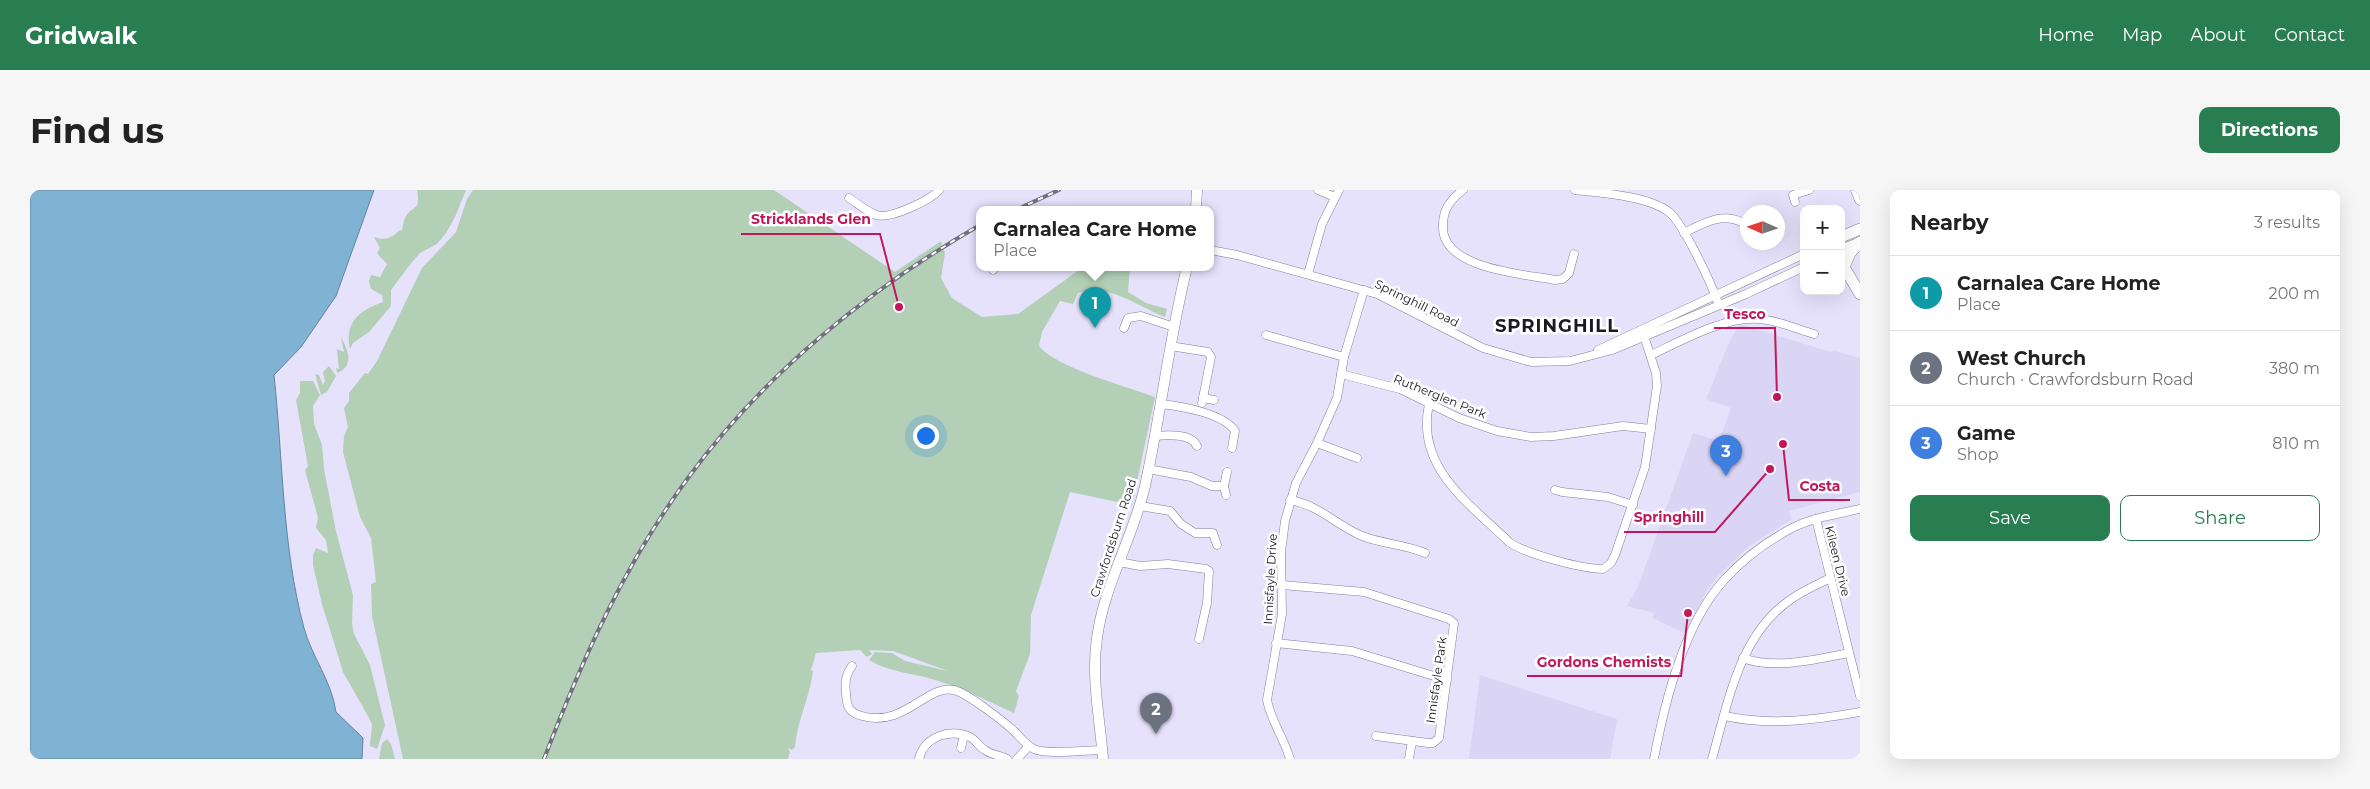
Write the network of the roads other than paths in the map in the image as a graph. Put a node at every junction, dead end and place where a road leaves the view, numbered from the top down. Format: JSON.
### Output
{"nodes":[{"id":1,"x":939,"y":190,"type":"edge"},
{"id":2,"x":1197,"y":190,"type":"edge"},
{"id":3,"x":1318,"y":190,"type":"edge"},
{"id":4,"x":1463,"y":190,"type":"edge"},
{"id":5,"x":1575,"y":190,"type":"edge"},
{"id":6,"x":1809,"y":190,"type":"edge"},
{"id":7,"x":1856,"y":190,"type":"edge"},
{"id":8,"x":1337,"y":193,"type":"edge"},
{"id":9,"x":849,"y":198,"type":"dead end"},
{"id":10,"x":1860,"y":200,"type":"edge"},
{"id":11,"x":1795,"y":202,"type":"dead end"},
{"id":12,"x":1196,"y":206,"type":"edge"},
{"id":13,"x":1740,"y":221,"type":"edge"},
{"id":14,"x":1684,"y":233,"type":"junction"},
{"id":15,"x":1860,"y":235,"type":"edge"},
{"id":16,"x":1845,"y":237,"type":"edge"},
{"id":17,"x":1845,"y":246,"type":"edge"},
{"id":18,"x":1214,"y":251,"type":"edge"},
{"id":19,"x":1574,"y":254,"type":"dead end"},
{"id":20,"x":1800,"y":256,"type":"edge"},
{"id":21,"x":1845,"y":263,"type":"edge"},
{"id":22,"x":1800,"y":269,"type":"edge"},
{"id":23,"x":1845,"y":270,"type":"edge"},
{"id":24,"x":1186,"y":271,"type":"edge"},
{"id":25,"x":1308,"y":274,"type":"junction"},
{"id":26,"x":1364,"y":290,"type":"junction"},
{"id":27,"x":1860,"y":294,"type":"edge"},
{"id":28,"x":1716,"y":296,"type":"junction"},
{"id":29,"x":1719,"y":305,"type":"junction"},
{"id":30,"x":1666,"y":318,"type":"junction"},
{"id":31,"x":1174,"y":327,"type":"junction"},
{"id":32,"x":1124,"y":328,"type":"dead end"},
{"id":33,"x":1643,"y":333,"type":"junction"},
{"id":34,"x":1814,"y":334,"type":"dead end"},
{"id":35,"x":1266,"y":335,"type":"dead end"},
{"id":36,"x":1170,"y":346,"type":"junction"},
{"id":37,"x":1651,"y":355,"type":"junction"},
{"id":38,"x":1344,"y":357,"type":"junction"},
{"id":39,"x":1340,"y":374,"type":"junction"},
{"id":40,"x":1214,"y":400,"type":"dead end"},
{"id":41,"x":1160,"y":404,"type":"junction"},
{"id":42,"x":1429,"y":404,"type":"junction"},
{"id":43,"x":1650,"y":428,"type":"junction"},
{"id":44,"x":1154,"y":436,"type":"junction"},
{"id":45,"x":1317,"y":443,"type":"junction"},
{"id":46,"x":1197,"y":446,"type":"dead end"},
{"id":47,"x":1232,"y":448,"type":"dead end"},
{"id":48,"x":1357,"y":458,"type":"dead end"},
{"id":49,"x":1148,"y":470,"type":"junction"},
{"id":50,"x":1227,"y":472,"type":"dead end"},
{"id":51,"x":1224,"y":486,"type":"junction"},
{"id":52,"x":1555,"y":490,"type":"dead end"},
{"id":53,"x":1226,"y":495,"type":"dead end"},
{"id":54,"x":1290,"y":500,"type":"junction"},
{"id":55,"x":1633,"y":505,"type":"junction"},
{"id":56,"x":1140,"y":506,"type":"junction"},
{"id":57,"x":1860,"y":508,"type":"edge"},
{"id":58,"x":1816,"y":519,"type":"junction"},
{"id":59,"x":1217,"y":545,"type":"dead end"},
{"id":60,"x":1425,"y":553,"type":"dead end"},
{"id":61,"x":1119,"y":562,"type":"junction"},
{"id":62,"x":1830,"y":578,"type":"junction"},
{"id":63,"x":1282,"y":585,"type":"junction"},
{"id":64,"x":1199,"y":639,"type":"dead end"},
{"id":65,"x":1276,"y":644,"type":"junction"},
{"id":66,"x":1849,"y":653,"type":"junction"},
{"id":67,"x":1743,"y":658,"type":"junction"},
{"id":68,"x":852,"y":666,"type":"dead end"},
{"id":69,"x":1447,"y":680,"type":"junction"},
{"id":70,"x":1860,"y":693,"type":"edge"},
{"id":71,"x":1860,"y":712,"type":"edge"},
{"id":72,"x":1724,"y":716,"type":"junction"},
{"id":73,"x":964,"y":735,"type":"junction"},
{"id":74,"x":1376,"y":736,"type":"dead end"},
{"id":75,"x":1412,"y":741,"type":"junction"},
{"id":76,"x":1029,"y":746,"type":"junction"},
{"id":77,"x":961,"y":748,"type":"dead end"},
{"id":78,"x":1103,"y":754,"type":"edge"},
{"id":79,"x":919,"y":759,"type":"edge"},
{"id":80,"x":1007,"y":759,"type":"edge"},
{"id":81,"x":1017,"y":759,"type":"edge"},
{"id":82,"x":1290,"y":759,"type":"edge"},
{"id":83,"x":1409,"y":759,"type":"edge"},
{"id":84,"x":1654,"y":759,"type":"edge"},
{"id":85,"x":1712,"y":759,"type":"edge"}],
"edges":[{"from":1,"to":9,"type":"street"},
{"from":2,"to":12,"type":"main road"},
{"from":3,"to":8,"type":"street"},
{"from":4,"to":19,"type":"street"},
{"from":5,"to":14,"type":"street"},
{"from":6,"to":11,"type":"street"},
{"from":7,"to":10,"type":"main road"},
{"from":8,"to":25,"type":"street"},
{"from":13,"to":14,"type":"street"},
{"from":14,"to":28,"type":"street"},
{"from":15,"to":16,"type":"highway"},
{"from":15,"to":17,"type":"street"},
{"from":15,"to":21,"type":"highway"},
{"from":18,"to":25,"type":"street","name":"Springhill Road"},
{"from":20,"to":28,"type":"street","name":"Springhill Road"},
{"from":22,"to":29,"type":"street","name":"Springhill Road"},
{"from":23,"to":27,"type":"highway"},
{"from":24,"to":31,"type":"main road","name":"Crawfordsburn Road"},
{"from":25,"to":26,"type":"street","name":"Springhill Road"},
{"from":26,"to":33,"type":"street","name":"Springhill Road"},
{"from":26,"to":38,"type":"street","name":"Innisfayle Drive"},
{"from":28,"to":29,"type":"street"},
{"from":28,"to":30,"type":"street","name":"Springhill Road"},
{"from":29,"to":30,"type":"street","name":"Springhill Road"},
{"from":30,"to":33,"type":"street","name":"Springhill Road"},
{"from":31,"to":32,"type":"street"},
{"from":31,"to":36,"type":"main road","name":"Crawfordsburn Road"},
{"from":33,"to":37,"type":"street"},
{"from":34,"to":37,"type":"street"},
{"from":35,"to":38,"type":"street"},
{"from":36,"to":40,"type":"street"},
{"from":36,"to":41,"type":"main road","name":"Crawfordsburn Road"},
{"from":37,"to":43,"type":"street"},
{"from":38,"to":39,"type":"street","name":"Innisfayle Drive"},
{"from":39,"to":42,"type":"street","name":"Rutherglen Park"},
{"from":39,"to":45,"type":"street","name":"Innisfayle Drive"},
{"from":41,"to":44,"type":"main road","name":"Crawfordsburn Road"},
{"from":41,"to":47,"type":"street"},
{"from":42,"to":43,"type":"street","name":"Rutherglen Park"},
{"from":42,"to":55,"type":"street"},
{"from":43,"to":55,"type":"street"},
{"from":44,"to":46,"type":"street"},
{"from":44,"to":49,"type":"main road","name":"Crawfordsburn Road"},
{"from":45,"to":48,"type":"street"},
{"from":45,"to":54,"type":"street","name":"Innisfayle Drive"},
{"from":49,"to":51,"type":"street"},
{"from":49,"to":56,"type":"main road","name":"Crawfordsburn Road"},
{"from":50,"to":51,"type":"street"},
{"from":51,"to":53,"type":"street"},
{"from":52,"to":55,"type":"street"},
{"from":54,"to":60,"type":"street"},
{"from":54,"to":63,"type":"street","name":"Innisfayle Drive"},
{"from":56,"to":59,"type":"street"},
{"from":56,"to":61,"type":"main road","name":"Crawfordsburn Road"},
{"from":57,"to":58,"type":"street"},
{"from":58,"to":62,"type":"street","name":"Kileen Drive"},
{"from":58,"to":84,"type":"street"},
{"from":61,"to":64,"type":"street"},
{"from":61,"to":78,"type":"main road","name":"Crawfordsburn Road"},
{"from":62,"to":66,"type":"street","name":"Kileen Drive"},
{"from":62,"to":67,"type":"street"},
{"from":63,"to":65,"type":"street","name":"Innisfayle Drive"},
{"from":63,"to":69,"type":"street","name":"Innisfayle Park"},
{"from":65,"to":69,"type":"street"},
{"from":65,"to":82,"type":"street","name":"Innisfayle Drive"},
{"from":66,"to":67,"type":"street"},
{"from":66,"to":70,"type":"street","name":"Kileen Drive"},
{"from":67,"to":72,"type":"street"},
{"from":68,"to":76,"type":"street"},
{"from":69,"to":75,"type":"street","name":"Innisfayle Park"},
{"from":71,"to":72,"type":"street"},
{"from":72,"to":85,"type":"street"},
{"from":73,"to":77,"type":"street"},
{"from":73,"to":79,"type":"street"},
{"from":73,"to":80,"type":"street"},
{"from":74,"to":75,"type":"street","name":"Innisfayle Park"},
{"from":75,"to":83,"type":"street"},
{"from":76,"to":78,"type":"street"},
{"from":76,"to":81,"type":"street"}]}
